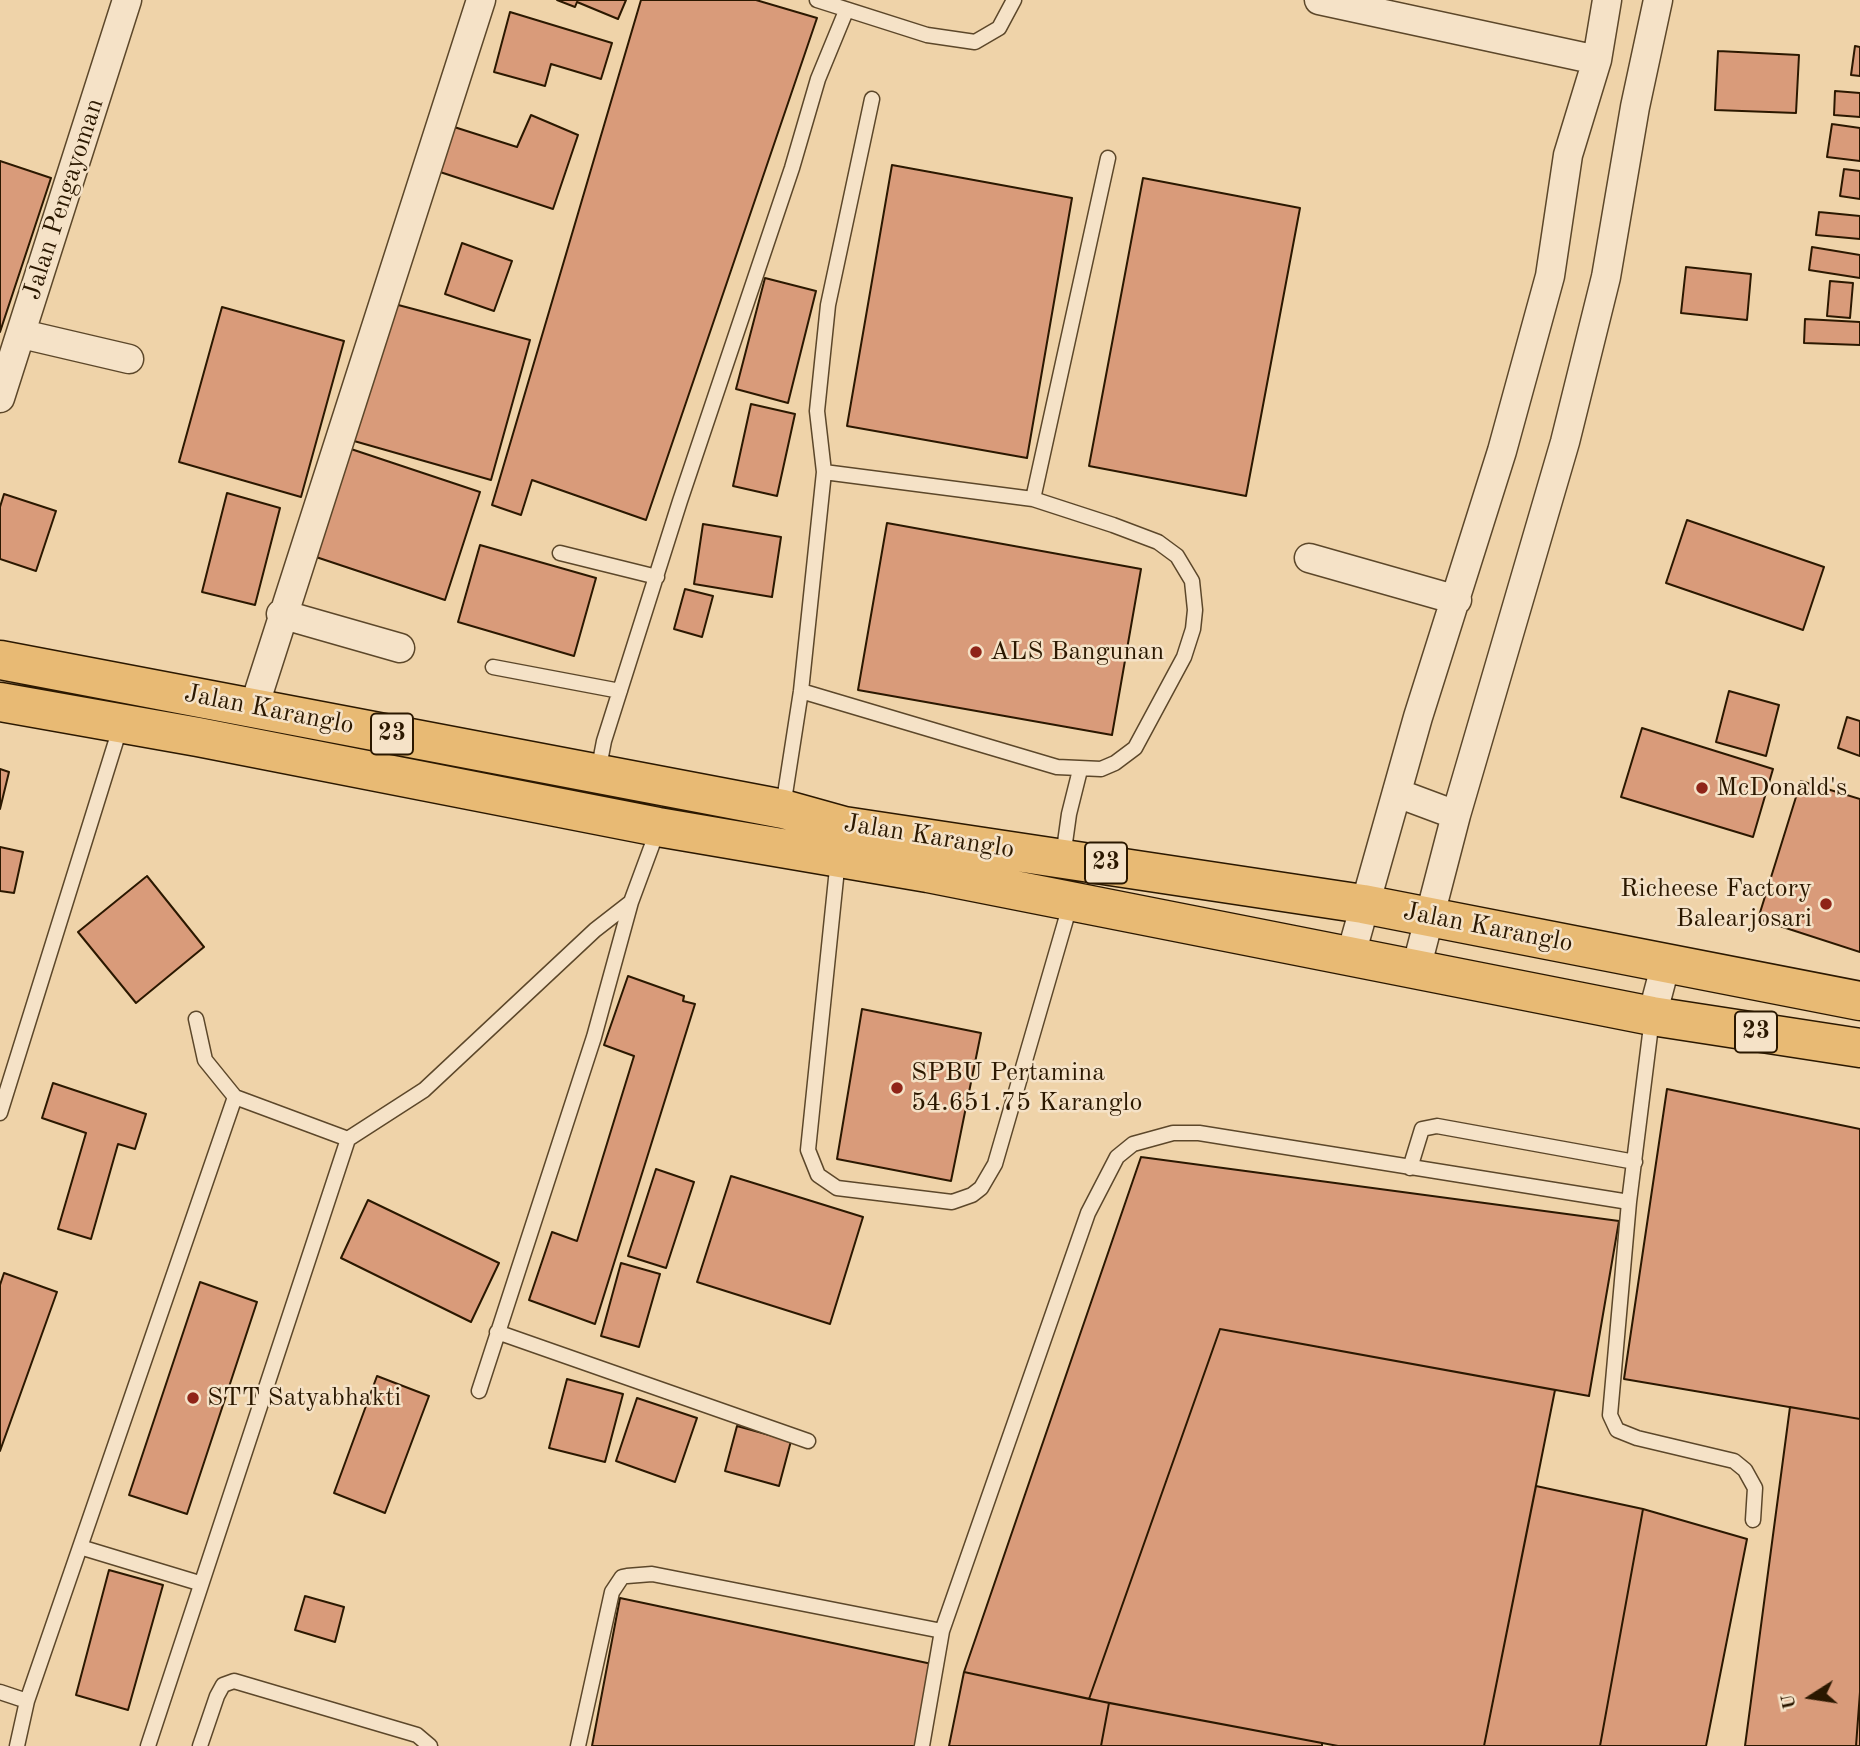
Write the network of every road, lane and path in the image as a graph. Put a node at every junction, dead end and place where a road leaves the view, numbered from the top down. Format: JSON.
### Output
{"nodes":[{"id":1,"x":127,"y":0,"type":"edge"},
{"id":2,"x":481,"y":0,"type":"edge"},
{"id":3,"x":817,"y":0,"type":"edge"},
{"id":4,"x":1014,"y":0,"type":"edge"},
{"id":5,"x":1319,"y":0,"type":"edge"},
{"id":6,"x":1608,"y":0,"type":"edge"},
{"id":7,"x":1658,"y":0,"type":"edge"},
{"id":8,"x":846,"y":11,"type":"junction"},
{"id":9,"x":1597,"y":60,"type":"junction"},
{"id":10,"x":872,"y":99,"type":"dead end"},
{"id":11,"x":1108,"y":158,"type":"dead end"},
{"id":12,"x":22,"y":334,"type":"junction"},
{"id":13,"x":129,"y":359,"type":"dead end"},
{"id":14,"x":0,"y":398,"type":"edge"},
{"id":15,"x":824,"y":472,"type":"junction"},
{"id":16,"x":1033,"y":499,"type":"junction"},
{"id":17,"x":560,"y":553,"type":"dead end"},
{"id":18,"x":1310,"y":558,"type":"dead end"},
{"id":19,"x":657,"y":577,"type":"junction"},
{"id":20,"x":1457,"y":600,"type":"junction"},
{"id":21,"x":281,"y":614,"type":"junction"},
{"id":22,"x":400,"y":648,"type":"dead end"},
{"id":23,"x":0,"y":660,"type":"edge"},
{"id":24,"x":493,"y":667,"type":"dead end"},
{"id":25,"x":620,"y":691,"type":"junction"},
{"id":26,"x":801,"y":691,"type":"junction"},
{"id":27,"x":0,"y":702,"type":"edge"},
{"id":28,"x":254,"y":707,"type":"junction"},
{"id":29,"x":121,"y":725,"type":"junction"},
{"id":30,"x":1080,"y":770,"type":"junction"},
{"id":31,"x":598,"y":775,"type":"junction"},
{"id":32,"x":1397,"y":793,"type":"junction"},
{"id":33,"x":1456,"y":815,"type":"junction"},
{"id":34,"x":658,"y":827,"type":"junction"},
{"id":35,"x":781,"y":830,"type":"junction"},
{"id":36,"x":841,"y":841,"type":"junction"},
{"id":37,"x":1063,"y":857,"type":"junction"},
{"id":38,"x":1071,"y":901,"type":"junction"},
{"id":39,"x":631,"y":902,"type":"junction"},
{"id":40,"x":1363,"y":904,"type":"junction"},
{"id":41,"x":1429,"y":917,"type":"junction"},
{"id":42,"x":1350,"y":958,"type":"junction"},
{"id":43,"x":1666,"y":963,"type":"junction"},
{"id":44,"x":1416,"y":969,"type":"junction"},
{"id":45,"x":1860,"y":1001,"type":"edge"},
{"id":46,"x":1652,"y":1016,"type":"junction"},
{"id":47,"x":196,"y":1018,"type":"dead end"},
{"id":48,"x":1860,"y":1048,"type":"edge"},
{"id":49,"x":235,"y":1097,"type":"junction"},
{"id":50,"x":0,"y":1113,"type":"edge"},
{"id":51,"x":348,"y":1139,"type":"junction"},
{"id":52,"x":1635,"y":1162,"type":"junction"},
{"id":53,"x":1410,"y":1168,"type":"junction"},
{"id":54,"x":1629,"y":1202,"type":"junction"},
{"id":55,"x":496,"y":1332,"type":"junction"},
{"id":56,"x":479,"y":1391,"type":"dead end"},
{"id":57,"x":808,"y":1441,"type":"dead end"},
{"id":58,"x":1754,"y":1520,"type":"dead end"},
{"id":59,"x":80,"y":1547,"type":"junction"},
{"id":60,"x":200,"y":1583,"type":"junction"},
{"id":61,"x":943,"y":1631,"type":"junction"},
{"id":62,"x":0,"y":1692,"type":"edge"},
{"id":63,"x":27,"y":1701,"type":"junction"},
{"id":64,"x":17,"y":1746,"type":"edge"},
{"id":65,"x":148,"y":1746,"type":"edge"},
{"id":66,"x":200,"y":1746,"type":"edge"},
{"id":67,"x":430,"y":1746,"type":"edge"},
{"id":68,"x":578,"y":1746,"type":"edge"},
{"id":69,"x":922,"y":1746,"type":"edge"}],
"edges":[{"from":1,"to":12,"type":"street","name":"Jalan Pengayoman"},
{"from":2,"to":21,"type":"street"},
{"from":3,"to":8,"type":"lane"},
{"from":4,"to":8,"type":"lane"},
{"from":5,"to":9,"type":"street"},
{"from":6,"to":9,"type":"street"},
{"from":7,"to":33,"type":"street"},
{"from":8,"to":19,"type":"lane"},
{"from":9,"to":20,"type":"street"},
{"from":10,"to":15,"type":"lane"},
{"from":11,"to":16,"type":"lane"},
{"from":12,"to":13,"type":"street"},
{"from":12,"to":14,"type":"street","name":"Jalan Pengayoman"},
{"from":15,"to":16,"type":"lane"},
{"from":15,"to":26,"type":"lane"},
{"from":16,"to":30,"type":"lane"},
{"from":17,"to":19,"type":"lane"},
{"from":18,"to":20,"type":"street"},
{"from":19,"to":25,"type":"lane"},
{"from":20,"to":32,"type":"street"},
{"from":21,"to":22,"type":"street"},
{"from":21,"to":28,"type":"street"},
{"from":23,"to":28,"type":"highway","name":"Jalan Karanglo","number":"23"},
{"from":24,"to":25,"type":"lane"},
{"from":25,"to":31,"type":"lane"},
{"from":26,"to":30,"type":"lane"},
{"from":26,"to":35,"type":"lane"},
{"from":27,"to":29,"type":"highway","name":"Jalan Karanglo","number":"23"},
{"from":28,"to":31,"type":"highway","name":"Jalan Karanglo","number":"23"},
{"from":29,"to":34,"type":"highway","name":"Jalan Karanglo","number":"23"},
{"from":29,"to":50,"type":"lane"},
{"from":30,"to":37,"type":"lane"},
{"from":31,"to":35,"type":"highway","name":"Jalan Karanglo","number":"23"},
{"from":32,"to":33,"type":"street"},
{"from":32,"to":40,"type":"street"},
{"from":33,"to":41,"type":"street"},
{"from":34,"to":35,"type":"highway","name":"Jalan Karanglo","number":"23"},
{"from":34,"to":39,"type":"lane"},
{"from":35,"to":36,"type":"highway","name":"Jalan Karanglo","number":"23"},
{"from":36,"to":37,"type":"highway","name":"Jalan Karanglo","number":"23"},
{"from":36,"to":38,"type":"highway","name":"Jalan Karanglo","number":"23"},
{"from":36,"to":38,"type":"lane"},
{"from":37,"to":40,"type":"highway","name":"Jalan Karanglo","number":"23"},
{"from":38,"to":42,"type":"highway","name":"Jalan Karanglo","number":"23"},
{"from":39,"to":51,"type":"lane"},
{"from":39,"to":55,"type":"lane"},
{"from":40,"to":41,"type":"highway","name":"Jalan Karanglo","number":"23"},
{"from":40,"to":42,"type":"street"},
{"from":41,"to":43,"type":"highway","name":"Jalan Karanglo","number":"23"},
{"from":41,"to":44,"type":"street"},
{"from":42,"to":44,"type":"highway","name":"Jalan Karanglo","number":"23"},
{"from":43,"to":45,"type":"highway","name":"Jalan Karanglo","number":"23"},
{"from":43,"to":46,"type":"street"},
{"from":44,"to":46,"type":"highway","name":"Jalan Karanglo","number":"23"},
{"from":46,"to":48,"type":"highway","number":"23"},
{"from":46,"to":52,"type":"lane"},
{"from":47,"to":49,"type":"lane"},
{"from":49,"to":51,"type":"lane"},
{"from":49,"to":59,"type":"lane"},
{"from":51,"to":60,"type":"lane"},
{"from":52,"to":53,"type":"lane"},
{"from":52,"to":54,"type":"lane"},
{"from":53,"to":54,"type":"lane"},
{"from":53,"to":61,"type":"lane"},
{"from":54,"to":58,"type":"lane"},
{"from":55,"to":56,"type":"lane"},
{"from":55,"to":57,"type":"lane"},
{"from":59,"to":60,"type":"lane"},
{"from":59,"to":63,"type":"lane"},
{"from":60,"to":65,"type":"lane"},
{"from":61,"to":68,"type":"lane"},
{"from":61,"to":69,"type":"lane"},
{"from":62,"to":63,"type":"lane"},
{"from":63,"to":64,"type":"lane"},
{"from":66,"to":67,"type":"lane"}]}
